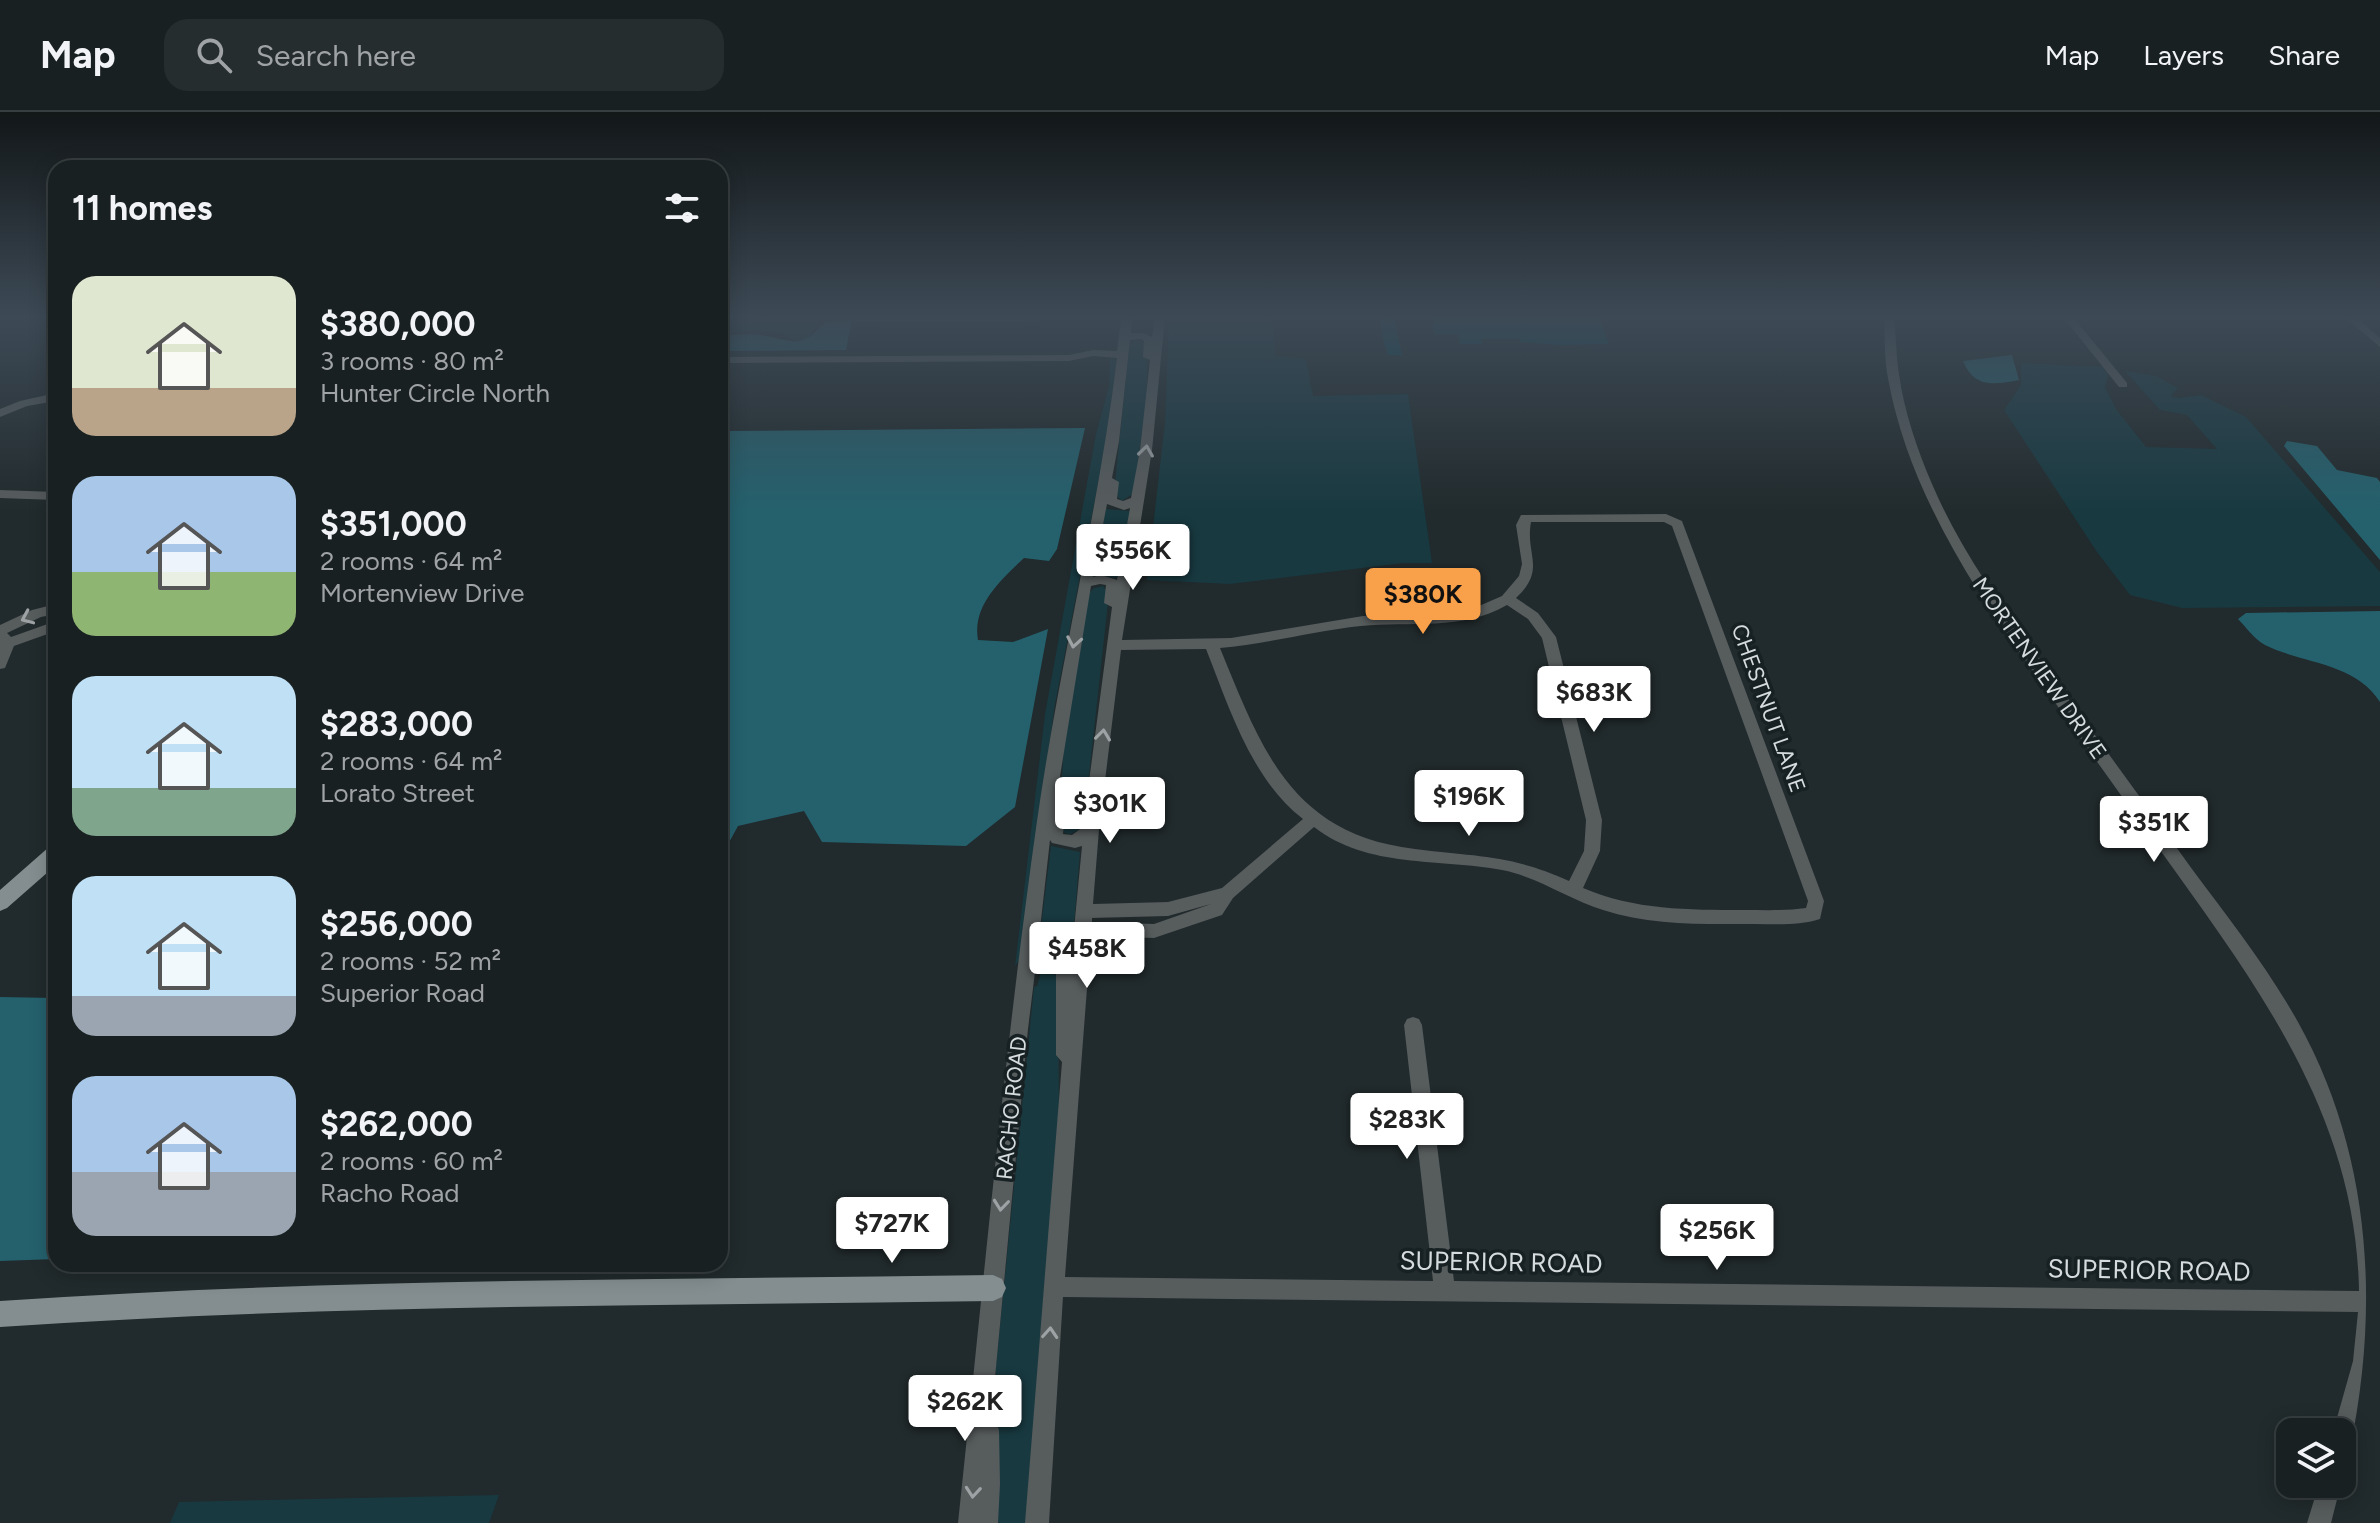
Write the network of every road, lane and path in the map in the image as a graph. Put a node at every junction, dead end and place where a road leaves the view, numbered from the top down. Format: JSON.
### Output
{"nodes":[{"id":1,"x":1119,"y":383,"type":"edge"},
{"id":2,"x":1150,"y":383,"type":"edge"},
{"id":3,"x":1153,"y":383,"type":"edge"},
{"id":4,"x":1895,"y":383,"type":"edge"},
{"id":5,"x":48,"y":398,"type":"edge"},
{"id":6,"x":1152,"y":398,"type":"junction"},
{"id":7,"x":0,"y":413,"type":"edge"},
{"id":8,"x":1113,"y":441,"type":"junction"},
{"id":9,"x":0,"y":494,"type":"edge"},
{"id":10,"x":48,"y":496,"type":"edge"},
{"id":11,"x":1137,"y":500,"type":"junction"},
{"id":12,"x":1085,"y":583,"type":"junction"},
{"id":13,"x":1507,"y":599,"type":"junction"},
{"id":14,"x":48,"y":611,"type":"edge"},
{"id":15,"x":48,"y":627,"type":"edge"},
{"id":16,"x":3,"y":635,"type":"edge"},
{"id":17,"x":1211,"y":644,"type":"junction"},
{"id":18,"x":1113,"y":645,"type":"junction"},
{"id":19,"x":0,"y":664,"type":"edge"},
{"id":20,"x":1111,"y":668,"type":"junction"},
{"id":21,"x":1059,"y":729,"type":"junction"},
{"id":22,"x":1312,"y":820,"type":"junction"},
{"id":23,"x":1091,"y":830,"type":"junction"},
{"id":24,"x":48,"y":860,"type":"edge"},
{"id":25,"x":1572,"y":891,"type":"junction"},
{"id":26,"x":1227,"y":893,"type":"junction"},
{"id":27,"x":0,"y":902,"type":"edge"},
{"id":28,"x":1168,"y":909,"type":"junction"},
{"id":29,"x":1084,"y":920,"type":"junction"},
{"id":30,"x":1174,"y":928,"type":"junction"},
{"id":31,"x":1027,"y":967,"type":"junction"},
{"id":32,"x":1413,"y":1025,"type":"dead end"},
{"id":33,"x":1069,"y":1100,"type":"junction"},
{"id":34,"x":1053,"y":1287,"type":"junction"},
{"id":35,"x":993,"y":1288,"type":"junction"},
{"id":36,"x":1445,"y":1292,"type":"junction"},
{"id":37,"x":2374,"y":1302,"type":"edge"},
{"id":38,"x":0,"y":1314,"type":"edge"},
{"id":39,"x":985,"y":1364,"type":"junction"},
{"id":40,"x":2348,"y":1418,"type":"edge"},
{"id":41,"x":2326,"y":1498,"type":"edge"},
{"id":42,"x":970,"y":1523,"type":"edge"},
{"id":43,"x":986,"y":1523,"type":"edge"},
{"id":44,"x":1037,"y":1523,"type":"edge"},
{"id":45,"x":2319,"y":1523,"type":"edge"}],
"edges":[{"from":1,"to":8,"type":"street","name":"RACHO ROAD"},
{"from":2,"to":6,"type":"street"},
{"from":3,"to":6,"type":"street"},
{"from":4,"to":37,"type":"street","name":"MORTENVIEW DRIVE"},
{"from":5,"to":7,"type":"street"},
{"from":11,"to":6,"type":"street","one_way":true},
{"from":8,"to":11,"type":"street"},
{"from":8,"to":12,"type":"street","name":"RACHO ROAD"},
{"from":9,"to":10,"type":"street"},
{"from":11,"to":18,"type":"street"},
{"from":12,"to":20,"type":"street"},
{"from":12,"to":21,"type":"street","name":"RACHO ROAD","one_way":true},
{"from":13,"to":17,"type":"street"},
{"from":13,"to":25,"type":"street"},
{"from":13,"to":25,"type":"street","name":"CHESTNUT LANE"},
{"from":14,"to":16,"type":"street","one_way":true},
{"from":15,"to":16,"type":"street"},
{"from":16,"to":19,"type":"street"},
{"from":17,"to":18,"type":"street"},
{"from":17,"to":22,"type":"street"},
{"from":18,"to":20,"type":"street"},
{"from":23,"to":20,"type":"street","one_way":true},
{"from":21,"to":23,"type":"street"},
{"from":21,"to":31,"type":"street","name":"RACHO ROAD"},
{"from":22,"to":25,"type":"street"},
{"from":22,"to":26,"type":"street"},
{"from":23,"to":29,"type":"street"},
{"from":24,"to":27,"type":"main road"},
{"from":26,"to":28,"type":"street"},
{"from":26,"to":30,"type":"street"},
{"from":28,"to":29,"type":"street"},
{"from":28,"to":30,"type":"street"},
{"from":29,"to":30,"type":"street"},
{"from":29,"to":33,"type":"street"},
{"from":31,"to":33,"type":"street"},
{"from":31,"to":35,"type":"street","name":"RACHO ROAD","one_way":true},
{"from":32,"to":36,"type":"street"},
{"from":33,"to":34,"type":"street"},
{"from":34,"to":36,"type":"street","name":"SUPERIOR ROAD"},
{"from":44,"to":34,"type":"street","one_way":true},
{"from":35,"to":38,"type":"main road"},
{"from":35,"to":39,"type":"street","name":"RACHO ROAD"},
{"from":36,"to":37,"type":"street","name":"SUPERIOR ROAD"},
{"from":37,"to":40,"type":"street","name":"MORTENVIEW DRIVE"},
{"from":39,"to":42,"type":"street","name":"RACHO ROAD","one_way":true},
{"from":39,"to":43,"type":"street"},
{"from":41,"to":45,"type":"street"}]}
